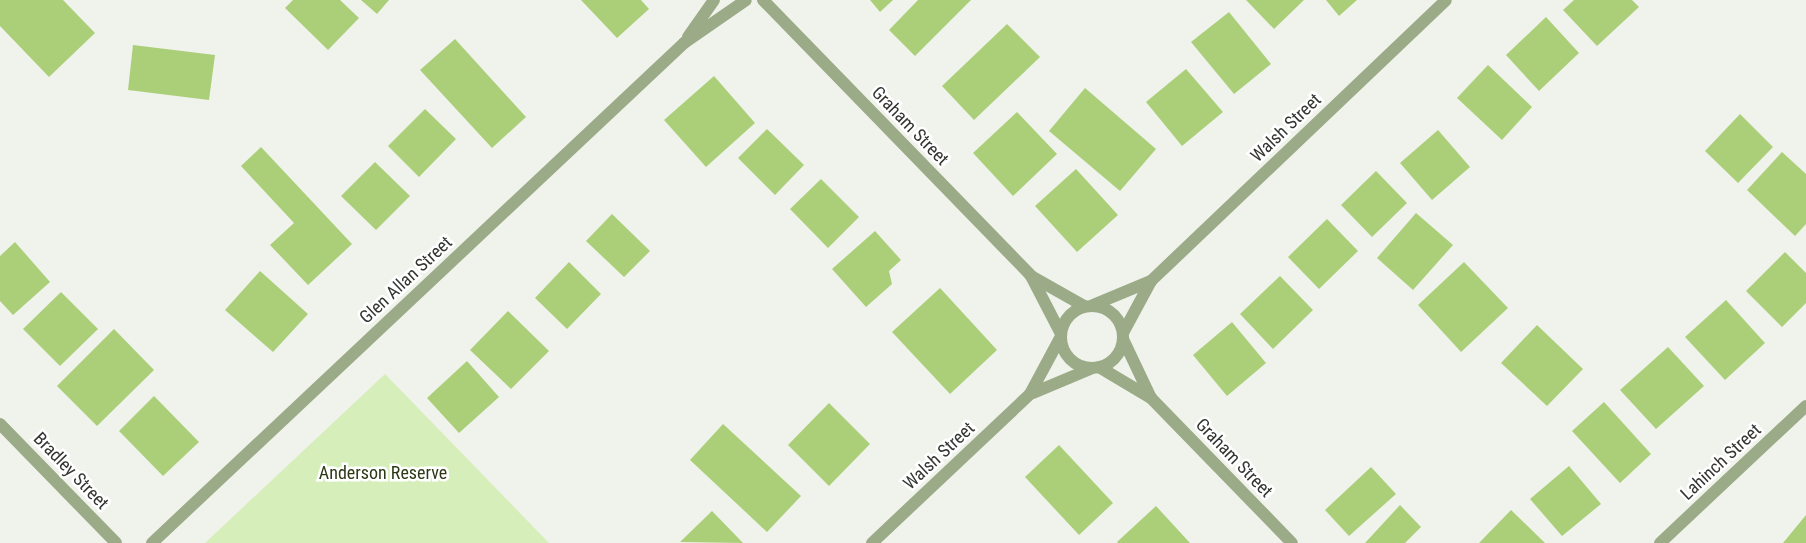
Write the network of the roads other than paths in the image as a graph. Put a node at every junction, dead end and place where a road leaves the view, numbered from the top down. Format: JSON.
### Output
{"nodes":[{"id":1,"x":714,"y":0,"type":"edge"},
{"id":2,"x":746,"y":0,"type":"edge"},
{"id":3,"x":763,"y":0,"type":"edge"},
{"id":4,"x":1446,"y":0,"type":"edge"},
{"id":5,"x":684,"y":43,"type":"junction"},
{"id":6,"x":1031,"y":276,"type":"junction"},
{"id":7,"x":1151,"y":281,"type":"junction"},
{"id":8,"x":1089,"y":306,"type":"junction"},
{"id":9,"x":1060,"y":335,"type":"junction"},
{"id":10,"x":1123,"y":336,"type":"junction"},
{"id":11,"x":1096,"y":368,"type":"junction"},
{"id":12,"x":1030,"y":394,"type":"junction"},
{"id":13,"x":1151,"y":398,"type":"junction"},
{"id":14,"x":1806,"y":406,"type":"edge"},
{"id":15,"x":0,"y":424,"type":"edge"},
{"id":16,"x":116,"y":543,"type":"edge"},
{"id":17,"x":152,"y":543,"type":"edge"},
{"id":18,"x":872,"y":543,"type":"edge"},
{"id":19,"x":1292,"y":543,"type":"edge"},
{"id":20,"x":1660,"y":543,"type":"edge"}],
"edges":[{"from":1,"to":5,"type":"street","name":"Glen Allan Street"},
{"from":2,"to":5,"type":"street","name":"Glen Allan Street"},
{"from":3,"to":6,"type":"street","name":"Graham Street"},
{"from":4,"to":7,"type":"street","name":"Walsh Street"},
{"from":5,"to":17,"type":"street","name":"Glen Allan Street"},
{"from":6,"to":8,"type":"street","name":"Graham Street"},
{"from":6,"to":9,"type":"street","name":"Graham Street"},
{"from":7,"to":8,"type":"street","name":"Walsh Street"},
{"from":7,"to":10,"type":"street","name":"Walsh Street"},
{"from":8,"to":9,"type":"street"},
{"from":8,"to":10,"type":"street"},
{"from":9,"to":11,"type":"street"},
{"from":9,"to":12,"type":"street","name":"Walsh Street"},
{"from":10,"to":11,"type":"street"},
{"from":10,"to":13,"type":"street","name":"Graham Street"},
{"from":11,"to":12,"type":"street","name":"Walsh Street"},
{"from":11,"to":13,"type":"street","name":"Graham Street"},
{"from":12,"to":18,"type":"street","name":"Walsh Street"},
{"from":13,"to":19,"type":"street","name":"Graham Street"},
{"from":14,"to":20,"type":"street","name":"Lahinch Street"},
{"from":15,"to":16,"type":"street","name":"Bradley Street"}]}
